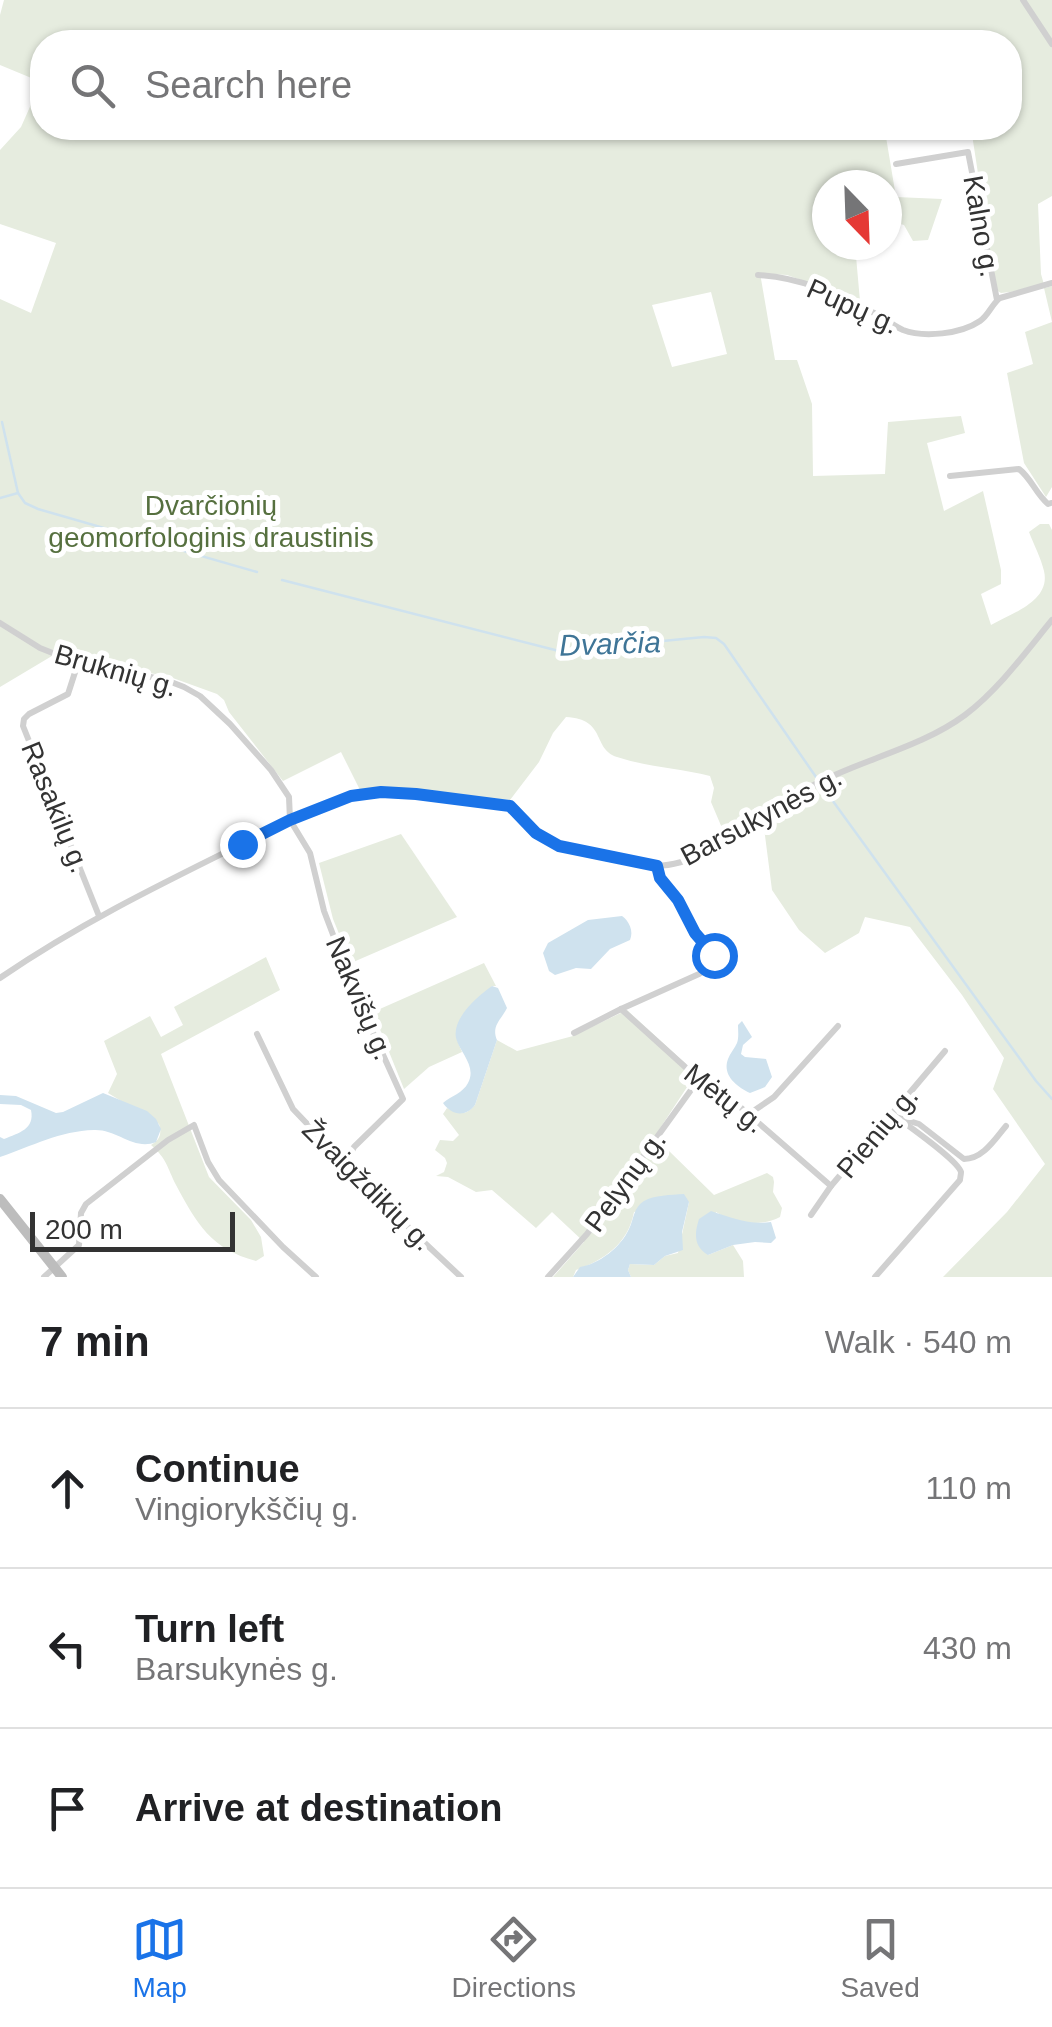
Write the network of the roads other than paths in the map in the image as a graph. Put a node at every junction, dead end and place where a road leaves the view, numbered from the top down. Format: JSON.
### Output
{"nodes":[{"id":1,"x":1023,"y":0,"type":"edge"},
{"id":2,"x":1052,"y":44,"type":"edge"},
{"id":3,"x":896,"y":164,"type":"dead end"},
{"id":4,"x":758,"y":274,"type":"dead end"},
{"id":5,"x":1052,"y":283,"type":"edge"},
{"id":6,"x":997,"y":300,"type":"junction"},
{"id":7,"x":950,"y":476,"type":"dead end"},
{"id":8,"x":1052,"y":501,"type":"edge"},
{"id":9,"x":1052,"y":512,"type":"edge"},
{"id":10,"x":1052,"y":620,"type":"edge"},
{"id":11,"x":0,"y":623,"type":"edge"},
{"id":12,"x":78,"y":663,"type":"junction"},
{"id":13,"x":290,"y":820,"type":"junction"},
{"id":14,"x":657,"y":866,"type":"junction"},
{"id":15,"x":99,"y":916,"type":"junction"},
{"id":16,"x":0,"y":978,"type":"edge"},
{"id":17,"x":620,"y":1009,"type":"junction"},
{"id":18,"x":838,"y":1026,"type":"dead end"},
{"id":19,"x":574,"y":1032,"type":"dead end"},
{"id":20,"x":257,"y":1034,"type":"dead end"},
{"id":21,"x":945,"y":1050,"type":"dead end"},
{"id":22,"x":700,"y":1083,"type":"junction"},
{"id":23,"x":749,"y":1114,"type":"junction"},
{"id":24,"x":894,"y":1115,"type":"junction"},
{"id":25,"x":1006,"y":1126,"type":"dead end"},
{"id":26,"x":348,"y":1160,"type":"junction"},
{"id":27,"x":831,"y":1186,"type":"junction"},
{"id":28,"x":0,"y":1198,"type":"edge"},
{"id":29,"x":811,"y":1215,"type":"dead end"},
{"id":30,"x":54,"y":1267,"type":"junction"},
{"id":31,"x":44,"y":1277,"type":"edge"},
{"id":32,"x":62,"y":1277,"type":"edge"},
{"id":33,"x":316,"y":1277,"type":"edge"},
{"id":34,"x":461,"y":1277,"type":"edge"},
{"id":35,"x":548,"y":1277,"type":"edge"},
{"id":36,"x":876,"y":1277,"type":"edge"}],
"edges":[{"from":1,"to":2,"type":"street"},
{"from":3,"to":6,"type":"street","name":"Kalno g."},
{"from":4,"to":6,"type":"street","name":"Pupų g."},
{"from":5,"to":6,"type":"street","name":"Pupų g."},
{"from":7,"to":8,"type":"street"},
{"from":8,"to":9,"type":"street"},
{"from":10,"to":14,"type":"street","name":"Barsukynės g."},
{"from":11,"to":12,"type":"street","name":"Bruknių g."},
{"from":12,"to":13,"type":"street","name":"Bruknių g."},
{"from":12,"to":15,"type":"street","name":"Rasakilų g."},
{"from":13,"to":14,"type":"street","name":"Barsukynės g."},
{"from":13,"to":15,"type":"street","name":"Barsukynės g."},
{"from":13,"to":26,"type":"street","name":"Nakvišų g."},
{"from":14,"to":17,"type":"street"},
{"from":15,"to":16,"type":"street","name":"Barsukynės g."},
{"from":17,"to":19,"type":"street"},
{"from":17,"to":22,"type":"street","name":"Mėtų g."},
{"from":18,"to":23,"type":"street"},
{"from":20,"to":26,"type":"street","name":"Žvaigždikių g."},
{"from":21,"to":24,"type":"street","name":"Pienių g."},
{"from":22,"to":23,"type":"street","name":"Mėtų g."},
{"from":22,"to":35,"type":"street","name":"Pelynų g."},
{"from":23,"to":27,"type":"street","name":"Mėtų g."},
{"from":24,"to":25,"type":"street"},
{"from":24,"to":27,"type":"street","name":"Pienių g."},
{"from":24,"to":36,"type":"street"},
{"from":26,"to":34,"type":"street","name":"Žvaigždikių g."},
{"from":27,"to":29,"type":"street","name":"Pienių g."},
{"from":28,"to":30,"type":"main road"},
{"from":30,"to":31,"type":"street"},
{"from":30,"to":32,"type":"main road"},
{"from":30,"to":33,"type":"street"}]}
